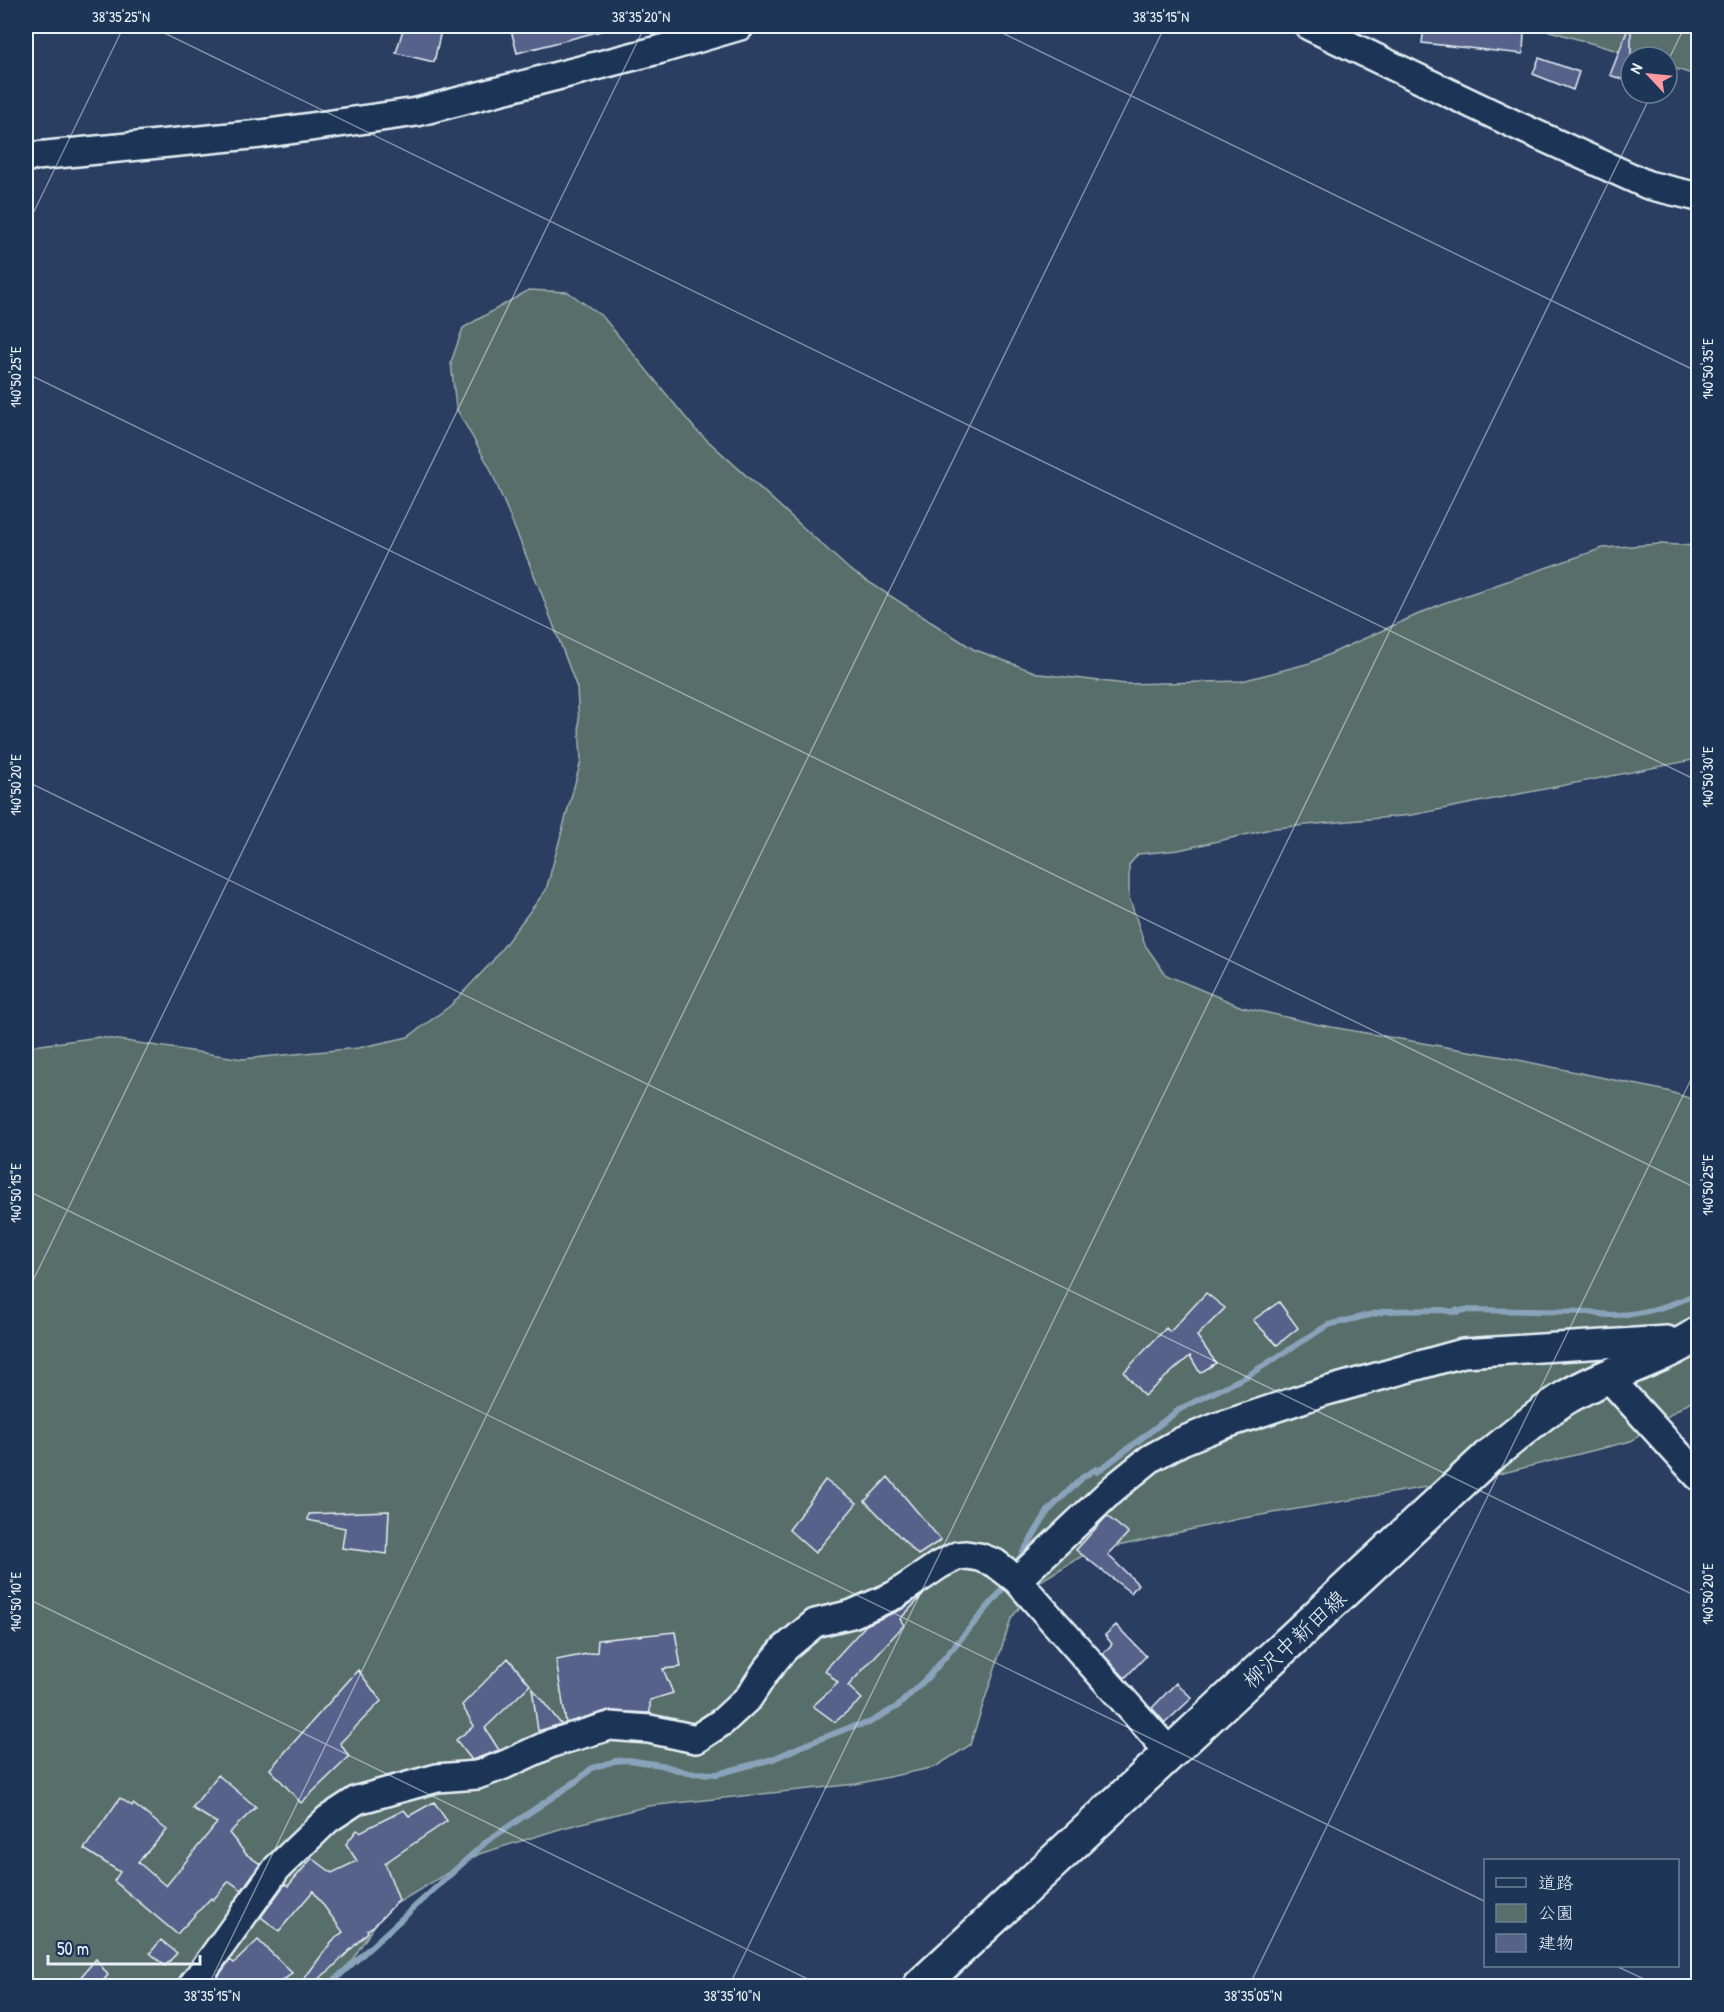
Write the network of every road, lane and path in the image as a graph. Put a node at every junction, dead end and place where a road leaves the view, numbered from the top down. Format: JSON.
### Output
{"nodes":[{"id":1,"x":740,"y":26,"type":"edge"},
{"id":2,"x":1309,"y":26,"type":"edge"},
{"id":3,"x":26,"y":157,"type":"edge"},
{"id":4,"x":1698,"y":197,"type":"edge"},
{"id":5,"x":1688,"y":1341,"type":"edge"},
{"id":6,"x":1608,"y":1377,"type":"junction"},
{"id":7,"x":1698,"y":1476,"type":"edge"},
{"id":8,"x":1017,"y":1580,"type":"junction"},
{"id":9,"x":1171,"y":1754,"type":"junction"},
{"id":10,"x":192,"y":1986,"type":"edge"},
{"id":11,"x":920,"y":1986,"type":"edge"}],
"edges":[{"from":1,"to":3,"type":"street"},
{"from":2,"to":4,"type":"street"},
{"from":5,"to":6,"type":"main road","name":"柳沢中新田線"},
{"from":5,"to":8,"type":"street"},
{"from":6,"to":7,"type":"street"},
{"from":6,"to":9,"type":"main road","name":"柳沢中新田線"},
{"from":8,"to":9,"type":"street"},
{"from":8,"to":10,"type":"street"},
{"from":9,"to":11,"type":"main road","name":"柳沢中新田線"}]}
